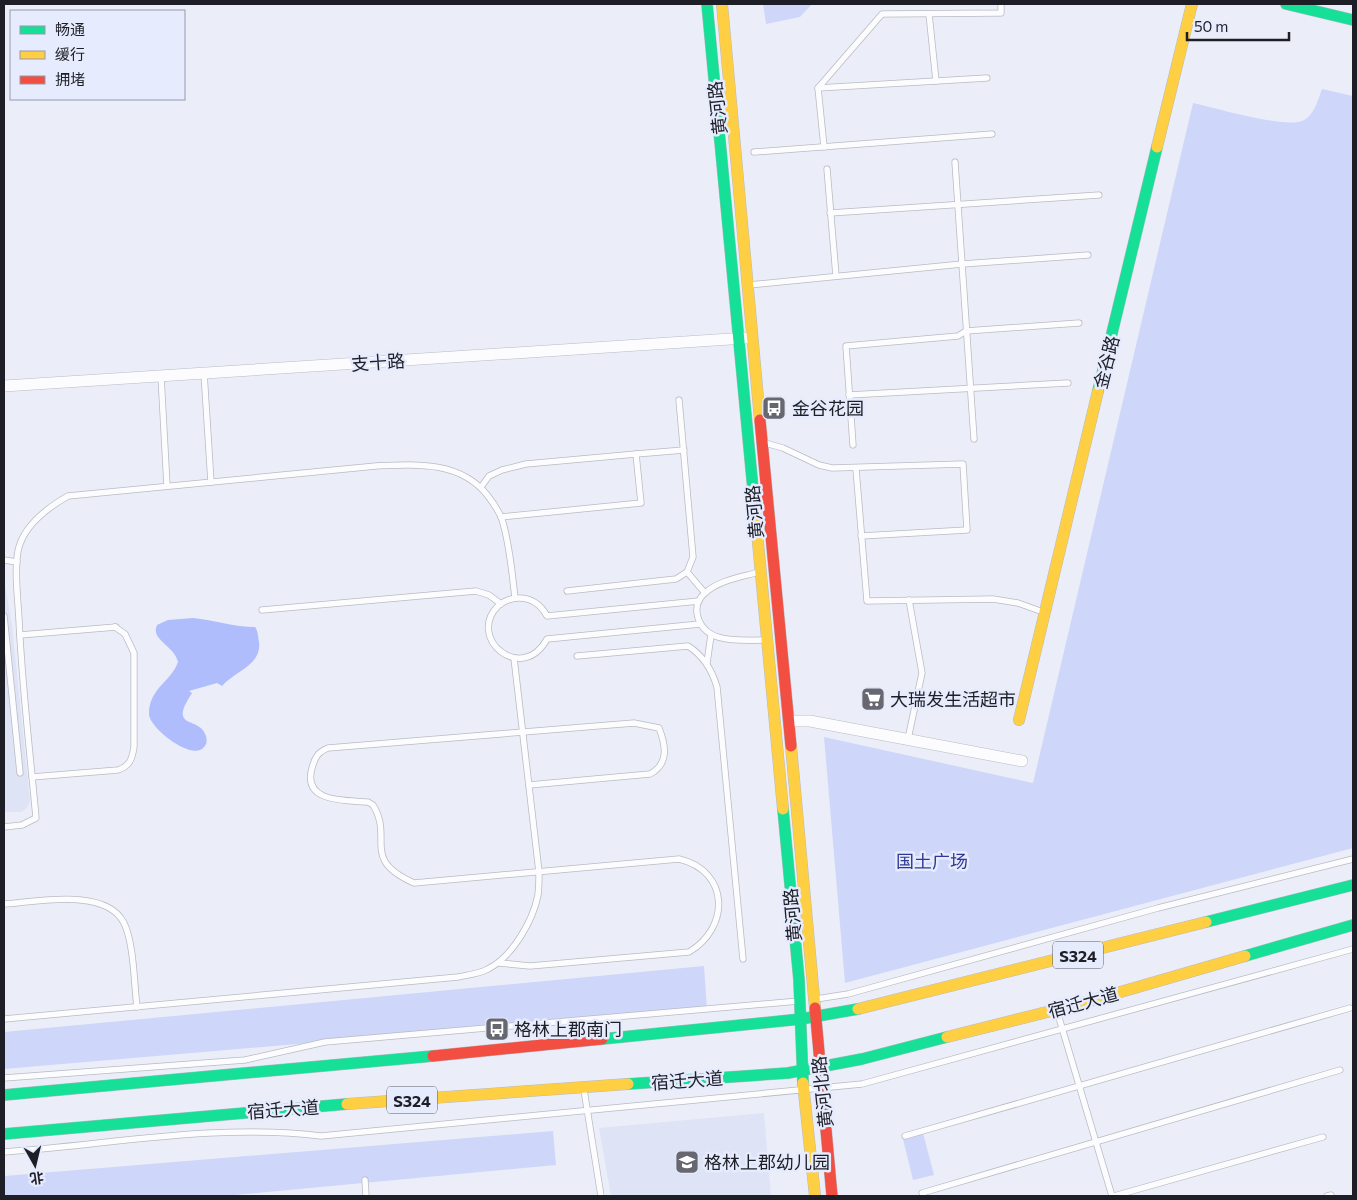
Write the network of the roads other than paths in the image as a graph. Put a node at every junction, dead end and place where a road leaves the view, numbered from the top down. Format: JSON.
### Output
{"nodes":[{"id":1,"x":707,"y":4,"type":"edge"},
{"id":2,"x":722,"y":4,"type":"edge"},
{"id":3,"x":1001,"y":4,"type":"edge"},
{"id":4,"x":1192,"y":4,"type":"edge"},
{"id":5,"x":1286,"y":4,"type":"edge"},
{"id":6,"x":929,"y":14,"type":"junction"},
{"id":7,"x":1353,"y":20,"type":"edge"},
{"id":8,"x":987,"y":78,"type":"dead end"},
{"id":9,"x":936,"y":81,"type":"junction"},
{"id":10,"x":818,"y":88,"type":"junction"},
{"id":11,"x":992,"y":134,"type":"dead end"},
{"id":12,"x":824,"y":147,"type":"junction"},
{"id":13,"x":754,"y":152,"type":"dead end"},
{"id":14,"x":955,"y":162,"type":"dead end"},
{"id":15,"x":827,"y":170,"type":"dead end"},
{"id":16,"x":1099,"y":195,"type":"dead end"},
{"id":17,"x":958,"y":204,"type":"junction"},
{"id":18,"x":830,"y":213,"type":"junction"},
{"id":19,"x":1088,"y":255,"type":"dead end"},
{"id":20,"x":962,"y":264,"type":"junction"},
{"id":21,"x":836,"y":276,"type":"junction"},
{"id":22,"x":747,"y":285,"type":"junction"},
{"id":23,"x":734,"y":286,"type":"junction"},
{"id":24,"x":1079,"y":324,"type":"dead end"},
{"id":25,"x":966,"y":331,"type":"junction"},
{"id":26,"x":752,"y":338,"type":"junction"},
{"id":27,"x":739,"y":339,"type":"junction"},
{"id":28,"x":204,"y":373,"type":"junction"},
{"id":29,"x":161,"y":376,"type":"junction"},
{"id":30,"x":1068,"y":383,"type":"dead end"},
{"id":31,"x":4,"y":386,"type":"edge"},
{"id":32,"x":970,"y":388,"type":"junction"},
{"id":33,"x":849,"y":395,"type":"junction"},
{"id":34,"x":679,"y":400,"type":"dead end"},
{"id":35,"x":974,"y":439,"type":"dead end"},
{"id":36,"x":763,"y":442,"type":"junction"},
{"id":37,"x":853,"y":445,"type":"dead end"},
{"id":38,"x":684,"y":450,"type":"junction"},
{"id":39,"x":636,"y":454,"type":"junction"},
{"id":40,"x":856,"y":469,"type":"junction"},
{"id":41,"x":211,"y":482,"type":"junction"},
{"id":42,"x":167,"y":486,"type":"junction"},
{"id":43,"x":481,"y":487,"type":"junction"},
{"id":44,"x":501,"y":517,"type":"junction"},
{"id":45,"x":861,"y":536,"type":"junction"},
{"id":46,"x":4,"y":560,"type":"edge"},
{"id":47,"x":17,"y":562,"type":"junction"},
{"id":48,"x":686,"y":572,"type":"junction"},
{"id":49,"x":759,"y":572,"type":"junction"},
{"id":50,"x":567,"y":591,"type":"dead end"},
{"id":51,"x":705,"y":593,"type":"junction"},
{"id":52,"x":515,"y":598,"type":"junction"},
{"id":53,"x":909,"y":600,"type":"junction"},
{"id":54,"x":699,"y":601,"type":"junction"},
{"id":55,"x":501,"y":604,"type":"junction"},
{"id":56,"x":262,"y":610,"type":"dead end"},
{"id":57,"x":1045,"y":613,"type":"junction"},
{"id":58,"x":4,"y":616,"type":"edge"},
{"id":59,"x":700,"y":624,"type":"junction"},
{"id":60,"x":20,"y":635,"type":"junction"},
{"id":61,"x":711,"y":635,"type":"junction"},
{"id":62,"x":766,"y":640,"type":"junction"},
{"id":63,"x":577,"y":656,"type":"dead end"},
{"id":64,"x":514,"y":658,"type":"junction"},
{"id":65,"x":707,"y":663,"type":"junction"},
{"id":66,"x":1019,"y":720,"type":"dead end"},
{"id":67,"x":789,"y":721,"type":"junction"},
{"id":68,"x":523,"y":732,"type":"junction"},
{"id":69,"x":908,"y":739,"type":"junction"},
{"id":70,"x":1022,"y":761,"type":"dead end"},
{"id":71,"x":20,"y":772,"type":"dead end"},
{"id":72,"x":32,"y":777,"type":"junction"},
{"id":73,"x":529,"y":785,"type":"junction"},
{"id":74,"x":4,"y":827,"type":"edge"},
{"id":75,"x":1353,"y":859,"type":"edge"},
{"id":76,"x":539,"y":872,"type":"junction"},
{"id":77,"x":1353,"y":885,"type":"edge"},
{"id":78,"x":4,"y":904,"type":"edge"},
{"id":79,"x":1353,"y":925,"type":"edge"},
{"id":80,"x":1353,"y":949,"type":"edge"},
{"id":81,"x":743,"y":959,"type":"dead end"},
{"id":82,"x":499,"y":963,"type":"junction"},
{"id":83,"x":814,"y":999,"type":"junction"},
{"id":84,"x":800,"y":1000,"type":"junction"},
{"id":85,"x":137,"y":1007,"type":"junction"},
{"id":86,"x":1350,"y":1008,"type":"dead end"},
{"id":87,"x":1056,"y":1009,"type":"junction"},
{"id":88,"x":816,"y":1017,"type":"junction"},
{"id":89,"x":4,"y":1019,"type":"edge"},
{"id":90,"x":801,"y":1020,"type":"junction"},
{"id":91,"x":1062,"y":1030,"type":"junction"},
{"id":92,"x":820,"y":1068,"type":"junction"},
{"id":93,"x":802,"y":1070,"type":"junction"},
{"id":94,"x":1340,"y":1070,"type":"dead end"},
{"id":95,"x":4,"y":1078,"type":"edge"},
{"id":96,"x":1079,"y":1086,"type":"junction"},
{"id":97,"x":583,"y":1088,"type":"junction"},
{"id":98,"x":822,"y":1088,"type":"junction"},
{"id":99,"x":804,"y":1090,"type":"junction"},
{"id":100,"x":4,"y":1095,"type":"edge"},
{"id":101,"x":587,"y":1111,"type":"junction"},
{"id":102,"x":4,"y":1134,"type":"edge"},
{"id":103,"x":905,"y":1136,"type":"dead end"},
{"id":104,"x":1323,"y":1137,"type":"dead end"},
{"id":105,"x":1095,"y":1142,"type":"junction"},
{"id":106,"x":4,"y":1152,"type":"edge"},
{"id":107,"x":365,"y":1180,"type":"dead end"},
{"id":108,"x":922,"y":1192,"type":"dead end"},
{"id":109,"x":366,"y":1196,"type":"edge"},
{"id":110,"x":602,"y":1196,"type":"edge"},
{"id":111,"x":815,"y":1196,"type":"edge"},
{"id":112,"x":832,"y":1196,"type":"edge"},
{"id":113,"x":1113,"y":1196,"type":"edge"}],
"edges":[{"from":1,"to":23,"type":"main road","name":"黄河路"},
{"from":2,"to":22,"type":"main road","name":"黄河路"},
{"from":3,"to":6,"type":"lane"},
{"from":4,"to":57,"type":"main road","name":"金谷路"},
{"from":5,"to":7,"type":"main road"},
{"from":6,"to":9,"type":"lane"},
{"from":6,"to":10,"type":"lane"},
{"from":8,"to":9,"type":"lane"},
{"from":9,"to":10,"type":"lane"},
{"from":10,"to":12,"type":"lane"},
{"from":11,"to":12,"type":"lane"},
{"from":12,"to":13,"type":"lane"},
{"from":14,"to":17,"type":"lane"},
{"from":15,"to":18,"type":"lane"},
{"from":16,"to":17,"type":"lane"},
{"from":17,"to":18,"type":"lane"},
{"from":17,"to":20,"type":"lane"},
{"from":18,"to":21,"type":"lane"},
{"from":19,"to":20,"type":"lane"},
{"from":20,"to":21,"type":"lane"},
{"from":20,"to":25,"type":"lane"},
{"from":21,"to":22,"type":"lane"},
{"from":22,"to":23,"type":"lane"},
{"from":22,"to":26,"type":"main road","name":"黄河路"},
{"from":23,"to":27,"type":"main road","name":"黄河路"},
{"from":24,"to":25,"type":"lane"},
{"from":25,"to":32,"type":"lane"},
{"from":25,"to":33,"type":"lane"},
{"from":26,"to":27,"type":"street","name":"支十路"},
{"from":26,"to":36,"type":"main road","name":"黄河路"},
{"from":27,"to":28,"type":"street","name":"支十路"},
{"from":27,"to":49,"type":"main road","name":"黄河路"},
{"from":28,"to":29,"type":"street","name":"支十路"},
{"from":28,"to":41,"type":"lane"},
{"from":29,"to":31,"type":"street","name":"支十路"},
{"from":29,"to":42,"type":"lane"},
{"from":30,"to":32,"type":"lane"},
{"from":32,"to":33,"type":"lane"},
{"from":32,"to":35,"type":"lane"},
{"from":33,"to":37,"type":"lane"},
{"from":34,"to":38,"type":"lane"},
{"from":36,"to":40,"type":"lane"},
{"from":36,"to":67,"type":"main road","name":"黄河路"},
{"from":38,"to":39,"type":"lane"},
{"from":38,"to":48,"type":"lane"},
{"from":39,"to":43,"type":"lane"},
{"from":39,"to":44,"type":"lane"},
{"from":40,"to":45,"type":"lane"},
{"from":40,"to":45,"type":"lane"},
{"from":41,"to":42,"type":"lane"},
{"from":41,"to":43,"type":"lane"},
{"from":42,"to":47,"type":"lane"},
{"from":43,"to":44,"type":"lane"},
{"from":44,"to":52,"type":"lane"},
{"from":45,"to":53,"type":"lane"},
{"from":46,"to":47,"type":"lane"},
{"from":47,"to":60,"type":"lane"},
{"from":48,"to":50,"type":"lane"},
{"from":48,"to":51,"type":"lane"},
{"from":49,"to":51,"type":"lane"},
{"from":49,"to":62,"type":"main road","name":"黄河路"},
{"from":51,"to":54,"type":"lane"},
{"from":52,"to":54,"type":"lane"},
{"from":52,"to":55,"type":"lane"},
{"from":53,"to":57,"type":"lane"},
{"from":53,"to":69,"type":"lane"},
{"from":54,"to":59,"type":"lane"},
{"from":55,"to":56,"type":"lane"},
{"from":55,"to":64,"type":"lane"},
{"from":57,"to":66,"type":"main road","name":"金谷路"},
{"from":58,"to":71,"type":"lane"},
{"from":59,"to":61,"type":"lane"},
{"from":59,"to":64,"type":"lane"},
{"from":60,"to":72,"type":"lane"},
{"from":60,"to":72,"type":"lane"},
{"from":61,"to":62,"type":"lane"},
{"from":61,"to":65,"type":"lane"},
{"from":62,"to":84,"type":"main road","name":"黄河路"},
{"from":63,"to":65,"type":"lane"},
{"from":64,"to":68,"type":"lane"},
{"from":65,"to":81,"type":"lane"},
{"from":67,"to":69,"type":"street"},
{"from":67,"to":83,"type":"main road","name":"黄河路"},
{"from":68,"to":73,"type":"lane"},
{"from":68,"to":73,"type":"lane"},
{"from":68,"to":76,"type":"lane"},
{"from":69,"to":70,"type":"street"},
{"from":72,"to":74,"type":"lane"},
{"from":73,"to":76,"type":"lane"},
{"from":75,"to":83,"type":"lane"},
{"from":76,"to":82,"type":"lane"},
{"from":76,"to":82,"type":"lane"},
{"from":77,"to":88,"type":"main road","name":"宿迁大道","number":"S324"},
{"from":78,"to":85,"type":"lane"},
{"from":79,"to":87,"type":"main road","name":"宿迁大道","number":"S324"},
{"from":80,"to":91,"type":"lane"},
{"from":82,"to":85,"type":"lane"},
{"from":83,"to":84,"type":"lane"},
{"from":83,"to":88,"type":"main road","name":"黄河路"},
{"from":84,"to":90,"type":"main road","name":"黄河路"},
{"from":84,"to":95,"type":"lane"},
{"from":85,"to":89,"type":"lane"},
{"from":86,"to":96,"type":"lane"},
{"from":87,"to":91,"type":"lane"},
{"from":87,"to":92,"type":"main road","name":"宿迁大道","number":"S324"},
{"from":88,"to":90,"type":"main road","name":"宿迁大道","number":"S324"},
{"from":88,"to":92,"type":"main road","name":"黄河北路"},
{"from":90,"to":93,"type":"main road","name":"黄河北路"},
{"from":90,"to":100,"type":"main road","name":"宿迁大道","number":"S324"},
{"from":91,"to":96,"type":"lane"},
{"from":91,"to":98,"type":"lane"},
{"from":92,"to":93,"type":"main road","name":"宿迁大道","number":"S324"},
{"from":92,"to":98,"type":"main road","name":"黄河北路"},
{"from":93,"to":97,"type":"main road","name":"宿迁大道","number":"S324"},
{"from":93,"to":99,"type":"main road","name":"黄河北路"},
{"from":94,"to":105,"type":"lane"},
{"from":96,"to":103,"type":"lane"},
{"from":96,"to":105,"type":"lane"},
{"from":97,"to":101,"type":"lane"},
{"from":97,"to":102,"type":"main road","name":"宿迁大道","number":"S324"},
{"from":98,"to":99,"type":"lane"},
{"from":98,"to":112,"type":"main road","name":"黄河北路"},
{"from":99,"to":101,"type":"lane"},
{"from":99,"to":111,"type":"main road","name":"黄河北路"},
{"from":101,"to":106,"type":"lane"},
{"from":101,"to":110,"type":"lane"},
{"from":104,"to":113,"type":"lane"},
{"from":105,"to":108,"type":"lane"},
{"from":105,"to":113,"type":"lane"},
{"from":107,"to":109,"type":"lane"}]}
